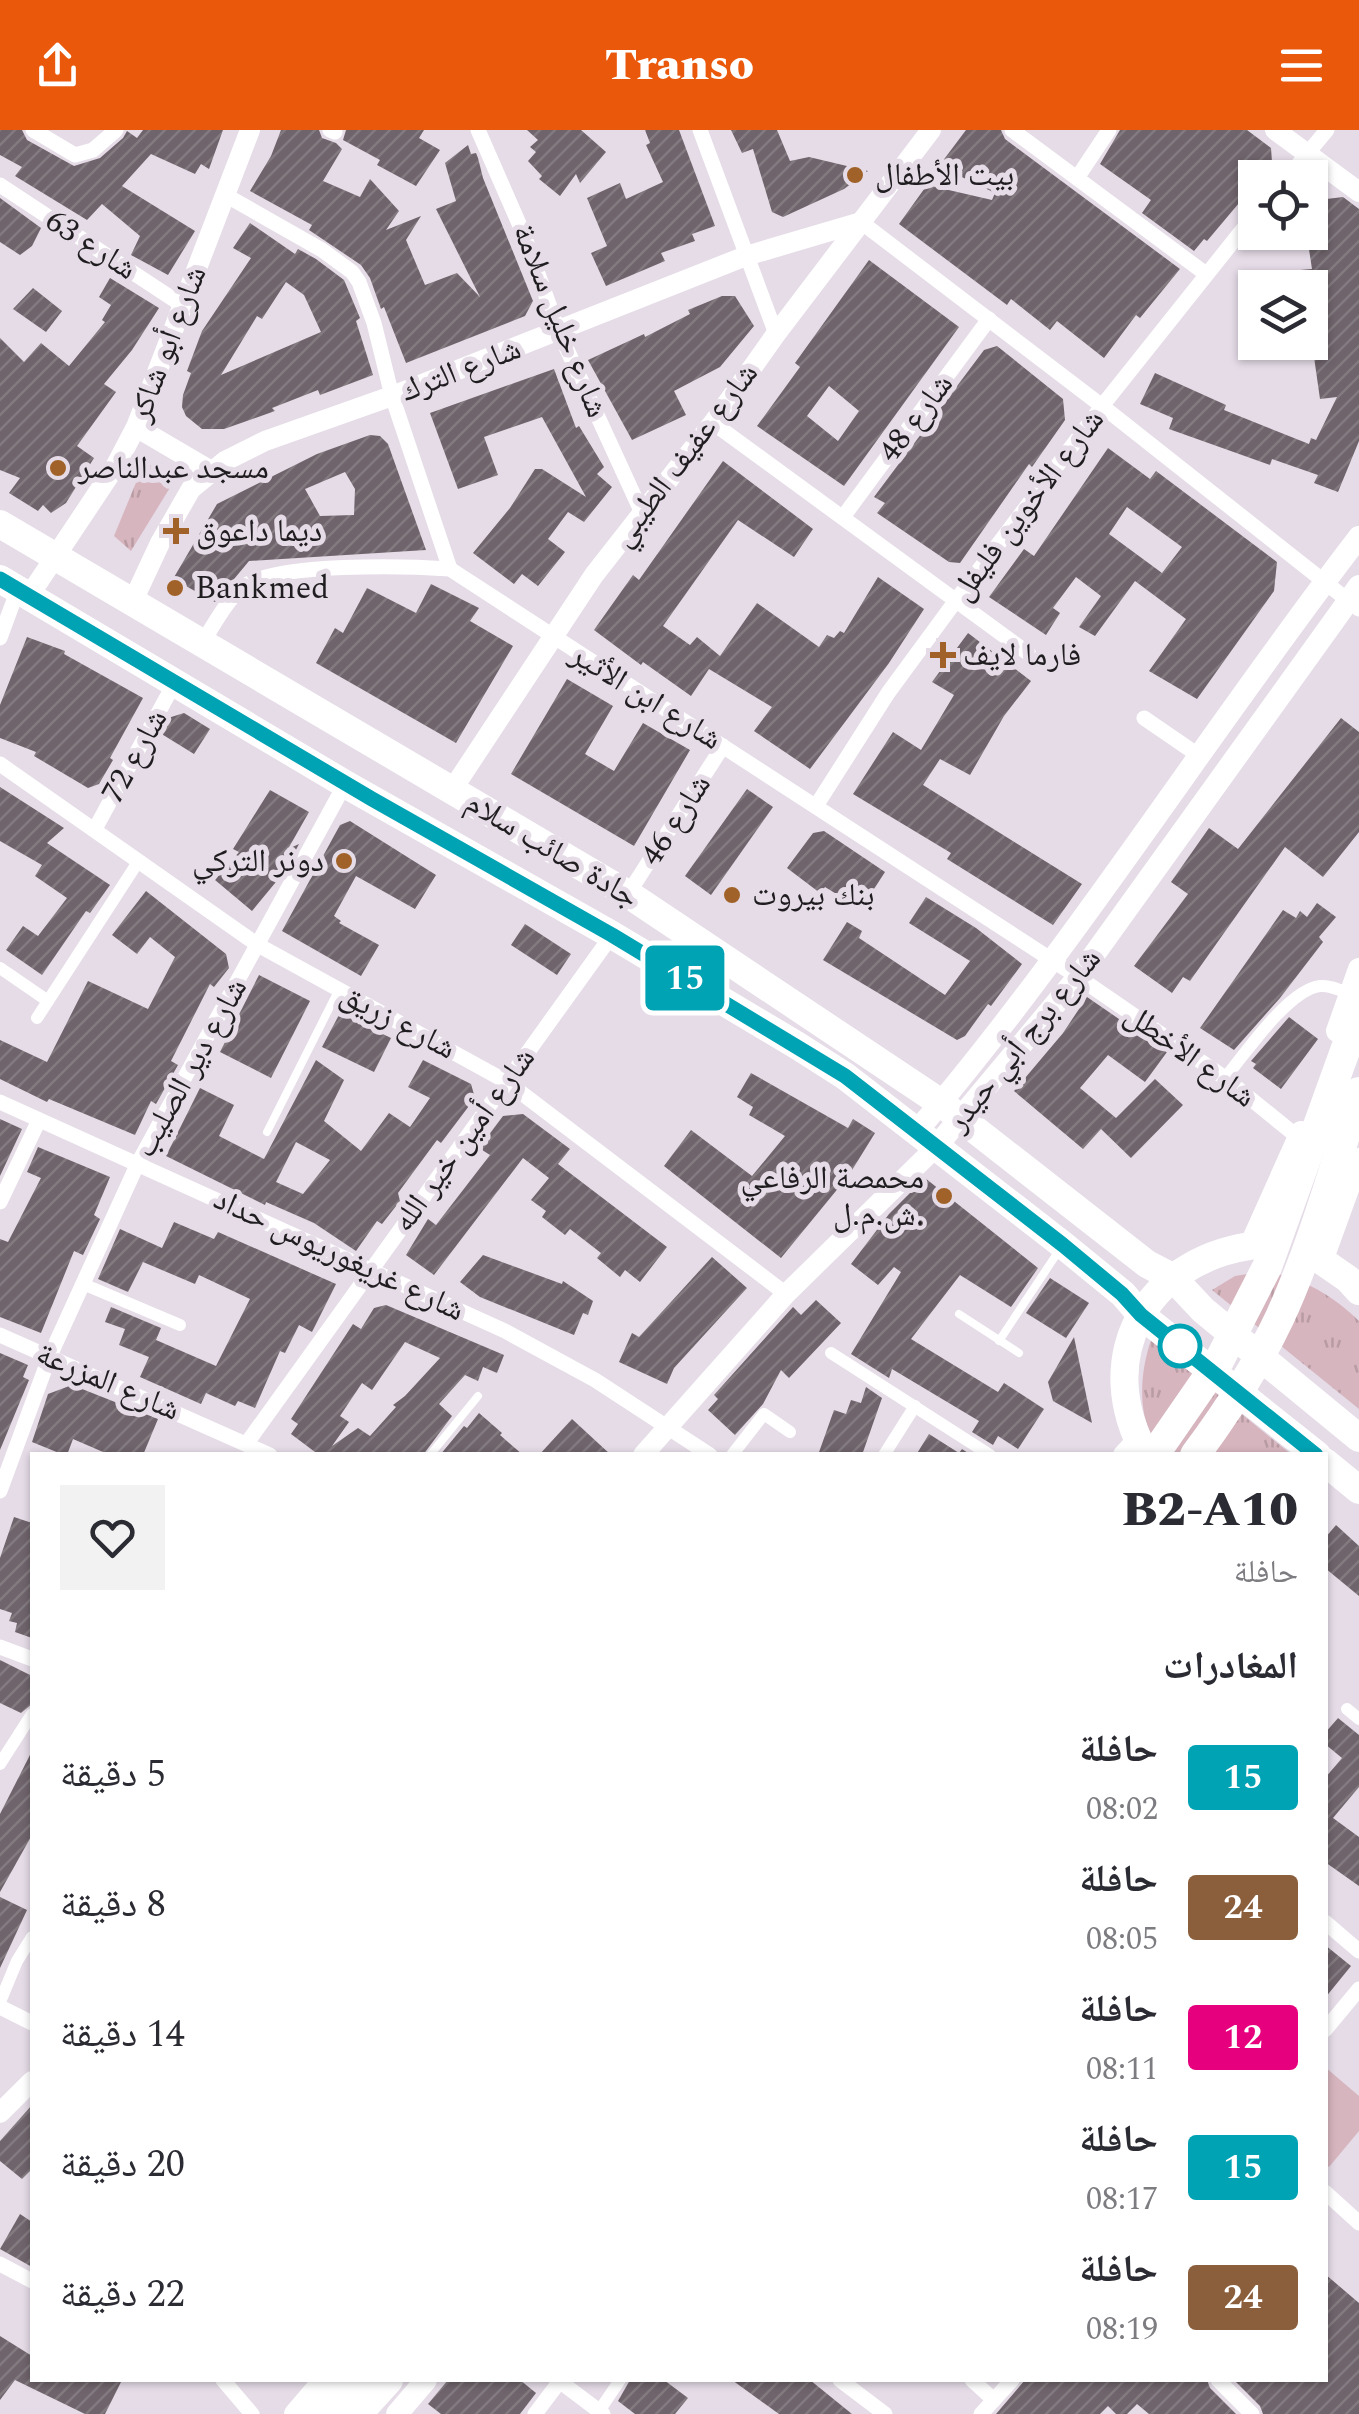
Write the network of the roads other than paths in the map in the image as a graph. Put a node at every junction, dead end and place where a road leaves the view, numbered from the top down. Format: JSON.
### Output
{"nodes":[{"id":1,"x":33,"y":130,"type":"edge"},
{"id":2,"x":116,"y":130,"type":"edge"},
{"id":3,"x":250,"y":130,"type":"edge"},
{"id":4,"x":478,"y":130,"type":"edge"},
{"id":5,"x":700,"y":130,"type":"edge"},
{"id":6,"x":931,"y":130,"type":"edge"},
{"id":7,"x":1012,"y":130,"type":"edge"},
{"id":8,"x":1109,"y":130,"type":"edge"},
{"id":9,"x":1275,"y":130,"type":"edge"},
{"id":10,"x":1328,"y":130,"type":"edge"},
{"id":11,"x":1308,"y":154,"type":"junction"},
{"id":12,"x":1303,"y":160,"type":"edge"},
{"id":13,"x":1077,"y":178,"type":"junction"},
{"id":14,"x":0,"y":186,"type":"edge"},
{"id":15,"x":1359,"y":192,"type":"edge"},
{"id":16,"x":227,"y":196,"type":"junction"},
{"id":17,"x":861,"y":222,"type":"junction"},
{"id":18,"x":1238,"y":235,"type":"edge"},
{"id":19,"x":746,"y":256,"type":"junction"},
{"id":20,"x":1206,"y":274,"type":"junction"},
{"id":21,"x":182,"y":305,"type":"junction"},
{"id":22,"x":989,"y":319,"type":"junction"},
{"id":23,"x":559,"y":332,"type":"junction"},
{"id":24,"x":776,"y":334,"type":"junction"},
{"id":25,"x":392,"y":396,"type":"junction"},
{"id":26,"x":1102,"y":406,"type":"junction"},
{"id":27,"x":713,"y":424,"type":"junction"},
{"id":28,"x":136,"y":427,"type":"junction"},
{"id":29,"x":211,"y":471,"type":"junction"},
{"id":30,"x":642,"y":512,"type":"junction"},
{"id":31,"x":842,"y":516,"type":"junction"},
{"id":32,"x":0,"y":524,"type":"edge"},
{"id":33,"x":1359,"y":537,"type":"edge"},
{"id":34,"x":55,"y":556,"type":"junction"},
{"id":35,"x":450,"y":569,"type":"junction"},
{"id":36,"x":1323,"y":583,"type":"junction"},
{"id":37,"x":16,"y":588,"type":"edge"},
{"id":38,"x":957,"y":599,"type":"junction"},
{"id":39,"x":1355,"y":599,"type":"edge"},
{"id":40,"x":132,"y":603,"type":"junction"},
{"id":41,"x":551,"y":636,"type":"junction"},
{"id":42,"x":0,"y":638,"type":"edge"},
{"id":43,"x":202,"y":642,"type":"junction"},
{"id":44,"x":1029,"y":654,"type":"dead end"},
{"id":45,"x":175,"y":682,"type":"junction"},
{"id":46,"x":1144,"y":718,"type":"dead end"},
{"id":47,"x":723,"y":746,"type":"junction"},
{"id":48,"x":1198,"y":755,"type":"junction"},
{"id":49,"x":0,"y":764,"type":"edge"},
{"id":50,"x":345,"y":784,"type":"junction"},
{"id":51,"x":452,"y":790,"type":"junction"},
{"id":52,"x":816,"y":806,"type":"junction"},
{"id":53,"x":95,"y":829,"type":"junction"},
{"id":54,"x":138,"y":862,"type":"junction"},
{"id":55,"x":628,"y":894,"type":"junction"},
{"id":56,"x":612,"y":935,"type":"junction"},
{"id":57,"x":258,"y":945,"type":"junction"},
{"id":58,"x":1054,"y":960,"type":"junction"},
{"id":59,"x":0,"y":968,"type":"edge"},
{"id":60,"x":1359,"y":968,"type":"edge"},
{"id":61,"x":1078,"y":976,"type":"junction"},
{"id":62,"x":338,"y":990,"type":"junction"},
{"id":63,"x":48,"y":1001,"type":"junction"},
{"id":64,"x":1354,"y":1003,"type":"edge"},
{"id":65,"x":37,"y":1018,"type":"dead end"},
{"id":66,"x":1225,"y":1078,"type":"junction"},
{"id":67,"x":508,"y":1082,"type":"junction"},
{"id":68,"x":1359,"y":1092,"type":"edge"},
{"id":69,"x":0,"y":1102,"type":"edge"},
{"id":70,"x":952,"y":1111,"type":"junction"},
{"id":71,"x":39,"y":1120,"type":"junction"},
{"id":72,"x":267,"y":1132,"type":"dead end"},
{"id":73,"x":1299,"y":1138,"type":"junction"},
{"id":74,"x":926,"y":1139,"type":"junction"},
{"id":75,"x":138,"y":1163,"type":"junction"},
{"id":76,"x":1357,"y":1172,"type":"edge"},
{"id":77,"x":0,"y":1202,"type":"edge"},
{"id":78,"x":1063,"y":1245,"type":"junction"},
{"id":79,"x":1250,"y":1246,"type":"joint"},
{"id":80,"x":1322,"y":1261,"type":"joint"},
{"id":81,"x":370,"y":1268,"type":"junction"},
{"id":82,"x":1172,"y":1277,"type":"junction"},
{"id":83,"x":83,"y":1284,"type":"junction"},
{"id":84,"x":1359,"y":1291,"type":"edge"},
{"id":85,"x":786,"y":1294,"type":"junction"},
{"id":86,"x":959,"y":1314,"type":"dead end"},
{"id":87,"x":1141,"y":1315,"type":"junction"},
{"id":88,"x":180,"y":1325,"type":"dead end"},
{"id":89,"x":0,"y":1335,"type":"edge"},
{"id":90,"x":999,"y":1340,"type":"junction"},
{"id":91,"x":831,"y":1353,"type":"dead end"},
{"id":92,"x":1019,"y":1354,"type":"dead end"},
{"id":93,"x":50,"y":1358,"type":"junction"},
{"id":94,"x":478,"y":1396,"type":"dead end"},
{"id":95,"x":915,"y":1406,"type":"junction"},
{"id":96,"x":668,"y":1428,"type":"junction"},
{"id":97,"x":790,"y":1432,"type":"dead end"},
{"id":98,"x":1359,"y":1438,"type":"edge"},
{"id":99,"x":247,"y":1442,"type":"junction"},
{"id":100,"x":1140,"y":1451,"type":"edge"},
{"id":101,"x":265,"y":1452,"type":"edge"},
{"id":102,"x":432,"y":1452,"type":"edge"},
{"id":103,"x":645,"y":1452,"type":"edge"},
{"id":104,"x":705,"y":1452,"type":"edge"},
{"id":105,"x":734,"y":1452,"type":"edge"},
{"id":106,"x":886,"y":1452,"type":"edge"},
{"id":107,"x":985,"y":1452,"type":"edge"},
{"id":108,"x":1197,"y":1452,"type":"edge"},
{"id":109,"x":1312,"y":1452,"type":"edge"},
{"id":110,"x":1328,"y":1464,"type":"edge"},
{"id":111,"x":1356,"y":1481,"type":"edge"},
{"id":112,"x":0,"y":1491,"type":"edge"},
{"id":113,"x":1328,"y":1497,"type":"edge"},
{"id":114,"x":0,"y":1647,"type":"edge"},
{"id":115,"x":30,"y":1658,"type":"edge"},
{"id":116,"x":1347,"y":1709,"type":"dead end"},
{"id":117,"x":30,"y":1717,"type":"edge"},
{"id":118,"x":1359,"y":1719,"type":"edge"},
{"id":119,"x":0,"y":1764,"type":"edge"},
{"id":120,"x":1328,"y":1925,"type":"edge"},
{"id":121,"x":30,"y":1940,"type":"edge"},
{"id":122,"x":1359,"y":1951,"type":"edge"},
{"id":123,"x":1359,"y":1989,"type":"edge"},
{"id":124,"x":0,"y":2004,"type":"edge"},
{"id":125,"x":30,"y":2022,"type":"edge"},
{"id":126,"x":1328,"y":2026,"type":"edge"},
{"id":127,"x":30,"y":2082,"type":"edge"},
{"id":128,"x":0,"y":2112,"type":"edge"},
{"id":129,"x":1328,"y":2195,"type":"edge"},
{"id":130,"x":1359,"y":2223,"type":"edge"},
{"id":131,"x":0,"y":2264,"type":"edge"},
{"id":132,"x":30,"y":2279,"type":"edge"},
{"id":133,"x":225,"y":2382,"type":"edge"},
{"id":134,"x":322,"y":2382,"type":"edge"},
{"id":135,"x":352,"y":2382,"type":"edge"},
{"id":136,"x":386,"y":2382,"type":"edge"},
{"id":137,"x":424,"y":2382,"type":"edge"},
{"id":138,"x":558,"y":2382,"type":"edge"},
{"id":139,"x":561,"y":2382,"type":"edge"},
{"id":140,"x":619,"y":2382,"type":"edge"},
{"id":141,"x":843,"y":2382,"type":"edge"},
{"id":142,"x":974,"y":2382,"type":"edge"},
{"id":143,"x":1010,"y":2382,"type":"edge"},
{"id":144,"x":1220,"y":2382,"type":"edge"},
{"id":145,"x":994,"y":2400,"type":"junction"},
{"id":146,"x":600,"y":2413,"type":"edge"},
{"id":147,"x":252,"y":2414,"type":"edge"},
{"id":148,"x":295,"y":2414,"type":"edge"},
{"id":149,"x":324,"y":2414,"type":"edge"},
{"id":150,"x":357,"y":2414,"type":"edge"},
{"id":151,"x":398,"y":2414,"type":"edge"},
{"id":152,"x":535,"y":2414,"type":"edge"},
{"id":153,"x":885,"y":2414,"type":"edge"},
{"id":154,"x":981,"y":2414,"type":"edge"},
{"id":155,"x":1252,"y":2414,"type":"edge"}],
"edges":[{"from":1,"to":2,"type":"street"},
{"from":3,"to":16,"type":"street","name":"شارع أبو شاكر"},
{"from":4,"to":23,"type":"street","name":"شارع خليل سلامة"},
{"from":5,"to":19,"type":"street"},
{"from":6,"to":17,"type":"street","name":"شارع عفيف الطيبي"},
{"from":7,"to":13,"type":"street"},
{"from":8,"to":13,"type":"street"},
{"from":9,"to":11,"type":"street"},
{"from":10,"to":11,"type":"street"},
{"from":11,"to":12,"type":"street"},
{"from":11,"to":15,"type":"street"},
{"from":13,"to":20,"type":"street"},
{"from":14,"to":21,"type":"street","name":"شارع 63"},
{"from":16,"to":21,"type":"street","name":"شارع أبو شاكر"},
{"from":16,"to":25,"type":"street"},
{"from":17,"to":19,"type":"street","name":"شارع الترك"},
{"from":17,"to":22,"type":"street"},
{"from":17,"to":24,"type":"street","name":"شارع عفيف الطيبي"},
{"from":18,"to":20,"type":"street","name":"شارع الأخوين فليفل"},
{"from":19,"to":23,"type":"street","name":"شارع الترك"},
{"from":19,"to":24,"type":"street"},
{"from":20,"to":26,"type":"street","name":"شارع الأخوين فليفل"},
{"from":21,"to":28,"type":"street","name":"شارع أبو شاكر"},
{"from":22,"to":26,"type":"street"},
{"from":22,"to":31,"type":"street","name":"شارع 48"},
{"from":23,"to":25,"type":"street","name":"شارع الترك"},
{"from":23,"to":30,"type":"street","name":"شارع خليل سلامة"},
{"from":24,"to":27,"type":"street","name":"شارع عفيف الطيبي"},
{"from":25,"to":29,"type":"street","name":"شارع الترك"},
{"from":25,"to":35,"type":"street"},
{"from":26,"to":36,"type":"street"},
{"from":26,"to":38,"type":"street","name":"شارع الأخوين فليفل"},
{"from":27,"to":30,"type":"street","name":"شارع عفيف الطيبي"},
{"from":27,"to":31,"type":"street"},
{"from":28,"to":29,"type":"street"},
{"from":28,"to":34,"type":"street","name":"شارع أبو شاكر"},
{"from":29,"to":40,"type":"street","name":"شارع الترك"},
{"from":30,"to":41,"type":"street","name":"شارع عفيف الطيبي"},
{"from":31,"to":38,"type":"street"},
{"from":32,"to":34,"type":"highway","name":"جادة صائب سلام"},
{"from":33,"to":36,"type":"main road","name":"شارع برج أبي حيدر"},
{"from":34,"to":37,"type":"street","name":"شارع أبو شاكر"},
{"from":34,"to":40,"type":"highway","name":"جادة صائب سلام"},
{"from":35,"to":41,"type":"street","name":"شارع ابن الأثير"},
{"from":35,"to":43,"type":"street"},
{"from":36,"to":39,"type":"street"},
{"from":36,"to":48,"type":"main road","name":"شارع برج أبي حيدر"},
{"from":37,"to":42,"type":"street"},
{"from":37,"to":45,"type":"highway","name":"جادة صائب سلام"},
{"from":38,"to":44,"type":"street"},
{"from":38,"to":52,"type":"street","name":"شارع الأخوين فليفل"},
{"from":39,"to":61,"type":"main road","name":"شارع برج أبي حيدر"},
{"from":40,"to":43,"type":"highway","name":"جادة صائب سلام"},
{"from":41,"to":47,"type":"street","name":"شارع ابن الأثير"},
{"from":41,"to":51,"type":"street","name":"شارع عفيف الطيبي"},
{"from":43,"to":51,"type":"highway","name":"جادة صائب سلام"},
{"from":45,"to":50,"type":"highway","name":"جادة صائب سلام"},
{"from":45,"to":53,"type":"street","name":"شارع 72"},
{"from":46,"to":48,"type":"street"},
{"from":47,"to":52,"type":"street","name":"شارع ابن الأثير"},
{"from":47,"to":55,"type":"street","name":"شارع 46"},
{"from":48,"to":58,"type":"main road","name":"شارع برج أبي حيدر"},
{"from":49,"to":53,"type":"street","name":"شارع زريق"},
{"from":50,"to":56,"type":"highway","name":"جادة صائب سلام"},
{"from":50,"to":57,"type":"street","name":"شارع دير الصليب"},
{"from":51,"to":55,"type":"highway","name":"جادة صائب سلام"},
{"from":52,"to":58,"type":"street","name":"شارع ابن الأثير"},
{"from":53,"to":54,"type":"street","name":"شارع زريق"},
{"from":54,"to":57,"type":"street","name":"شارع زريق"},
{"from":54,"to":63,"type":"street"},
{"from":55,"to":70,"type":"highway","name":"جادة صائب سلام"},
{"from":56,"to":67,"type":"street","name":"شارع أمين خير الله"},
{"from":56,"to":74,"type":"highway","name":"جادة صائب سلام"},
{"from":57,"to":62,"type":"street","name":"شارع زريق"},
{"from":57,"to":75,"type":"street","name":"شارع دير الصليب"},
{"from":58,"to":61,"type":"street","name":"شارع ابن الأثير"},
{"from":58,"to":70,"type":"main road","name":"شارع برج أبي حيدر"},
{"from":59,"to":63,"type":"street"},
{"from":60,"to":64,"type":"main road"},
{"from":61,"to":66,"type":"street","name":"شارع الأخطل"},
{"from":61,"to":70,"type":"main road","name":"شارع برج أبي حيدر"},
{"from":62,"to":67,"type":"street","name":"شارع زريق"},
{"from":62,"to":72,"type":"lane"},
{"from":63,"to":65,"type":"street"},
{"from":64,"to":66,"type":"street"},
{"from":64,"to":73,"type":"main road"},
{"from":64,"to":100,"type":"highway"},
{"from":66,"to":73,"type":"street","name":"شارع الأخطل"},
{"from":67,"to":81,"type":"street","name":"شارع أمين خير الله"},
{"from":67,"to":85,"type":"street","name":"شارع زريق"},
{"from":68,"to":108,"type":"highway"},
{"from":69,"to":71,"type":"street","name":"شارع غريغوريوس حداد"},
{"from":70,"to":74,"type":"main road","name":"شارع برج أبي حيدر"},
{"from":70,"to":82,"type":"highway","name":"جادة صائب سلام"},
{"from":71,"to":75,"type":"street","name":"شارع غريغوريوس حداد"},
{"from":71,"to":77,"type":"street"},
{"from":73,"to":79,"type":"main road"},
{"from":74,"to":78,"type":"highway","name":"جادة صائب سلام"},
{"from":74,"to":85,"type":"street","name":"شارع برج أبي حيدر"},
{"from":75,"to":81,"type":"street","name":"شارع غريغوريوس حداد"},
{"from":75,"to":83,"type":"street","name":"شارع دير الصليب"},
{"from":76,"to":80,"type":"main road"},
{"from":78,"to":87,"type":"highway","name":"جادة صائب سلام"},
{"from":78,"to":90,"type":"lane"},
{"from":79,"to":82,"type":"highway"},
{"from":80,"to":84,"type":"highway"},
{"from":81,"to":96,"type":"street","name":"شارع غريغوريوس حداد"},
{"from":81,"to":99,"type":"street","name":"شارع أمين خير الله"},
{"from":82,"to":87,"type":"highway"},
{"from":82,"to":98,"type":"highway","name":"جادة صائب سلام"},
{"from":83,"to":88,"type":"street"},
{"from":83,"to":93,"type":"street","name":"شارع دير الصليب"},
{"from":85,"to":96,"type":"street","name":"شارع برج أبي حيدر"},
{"from":86,"to":90,"type":"lane"},
{"from":87,"to":100,"type":"highway"},
{"from":87,"to":109,"type":"highway","name":"جادة صائب سلام"},
{"from":89,"to":93,"type":"street","name":"شارع المزرعة"},
{"from":90,"to":92,"type":"lane"},
{"from":91,"to":95,"type":"street"},
{"from":93,"to":99,"type":"street","name":"شارع المزرعة"},
{"from":93,"to":112,"type":"street","name":"شارع دير الصليب"},
{"from":94,"to":102,"type":"lane"},
{"from":95,"to":106,"type":"street"},
{"from":95,"to":107,"type":"street"},
{"from":96,"to":103,"type":"street","name":"شارع برج أبي حيدر"},
{"from":96,"to":104,"type":"street","name":"شارع غريغوريوس حداد"},
{"from":97,"to":105,"type":"street"},
{"from":99,"to":101,"type":"street","name":"شارع المزرعة"},
{"from":110,"to":111,"type":"highway"},
{"from":111,"to":113,"type":"highway"},
{"from":114,"to":115,"type":"street"},
{"from":116,"to":118,"type":"street"},
{"from":117,"to":119,"type":"street"},
{"from":120,"to":122,"type":"street"},
{"from":121,"to":124,"type":"street"},
{"from":123,"to":126,"type":"street"},
{"from":124,"to":125,"type":"street"},
{"from":127,"to":128,"type":"street"},
{"from":129,"to":130,"type":"street"},
{"from":131,"to":132,"type":"street"},
{"from":133,"to":147,"type":"street"},
{"from":134,"to":148,"type":"main road"},
{"from":135,"to":149,"type":"highway"},
{"from":136,"to":150,"type":"highway"},
{"from":137,"to":151,"type":"main road"},
{"from":138,"to":152,"type":"street"},
{"from":139,"to":146,"type":"street"},
{"from":140,"to":146,"type":"street"},
{"from":141,"to":153,"type":"street"},
{"from":142,"to":145,"type":"street"},
{"from":143,"to":145,"type":"street"},
{"from":144,"to":155,"type":"street"},
{"from":145,"to":154,"type":"street"}]}
